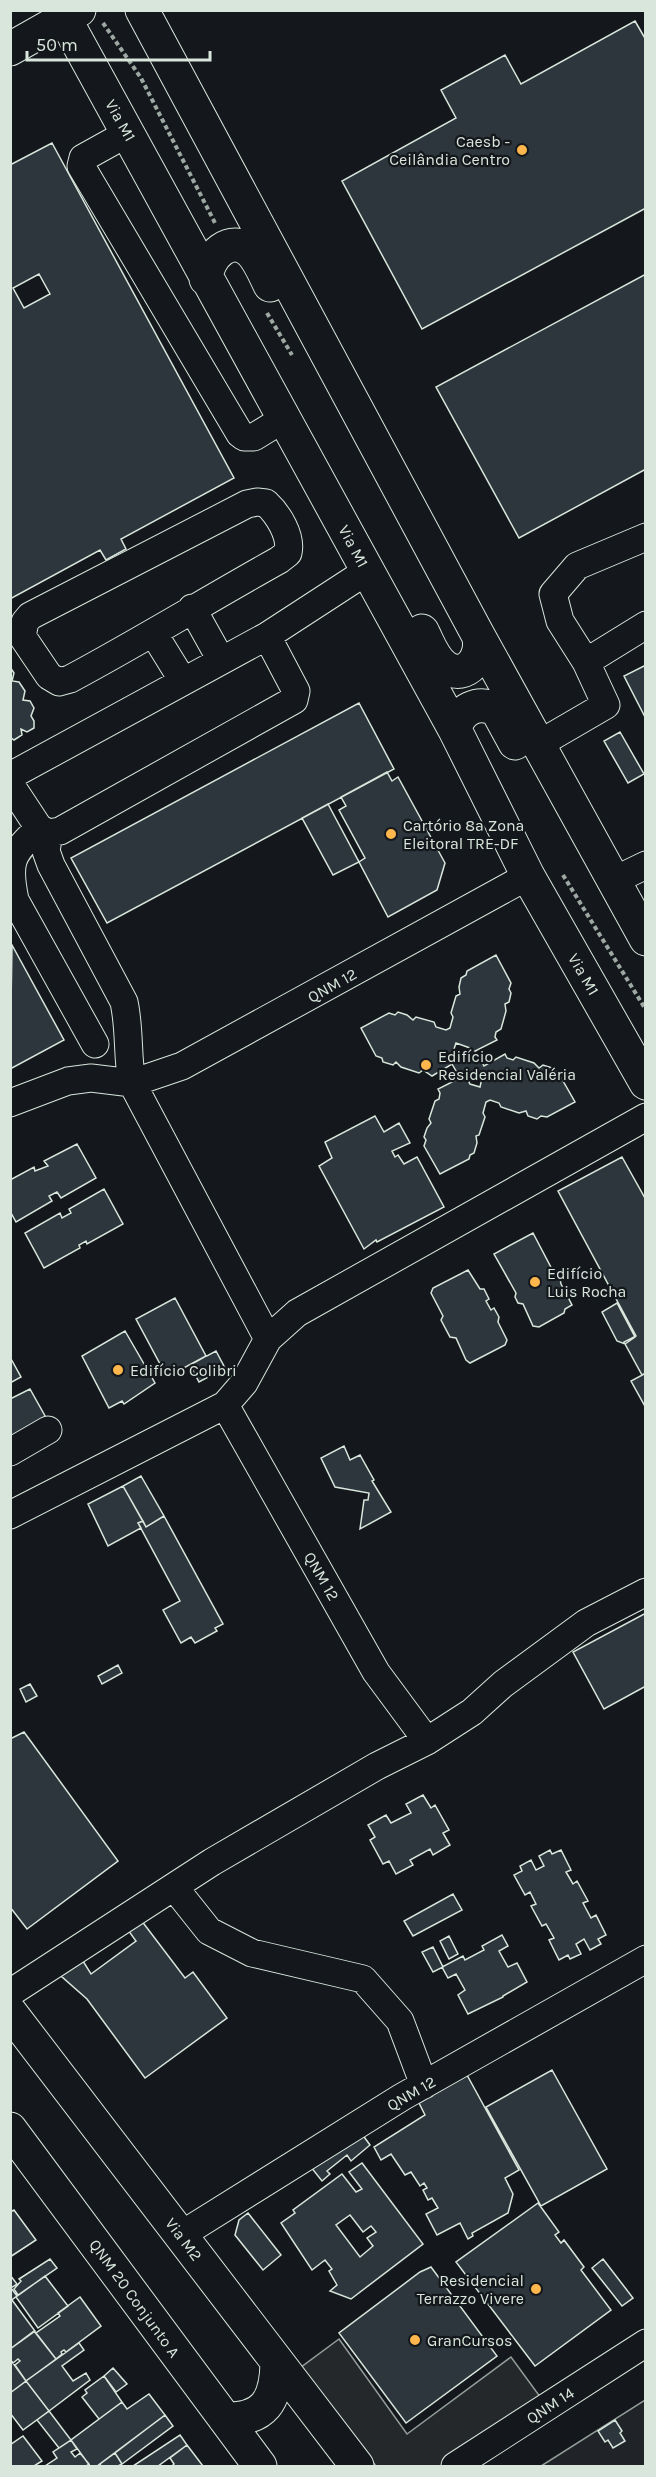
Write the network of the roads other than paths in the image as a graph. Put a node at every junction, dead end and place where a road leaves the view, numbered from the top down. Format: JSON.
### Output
{"nodes":[{"id":1,"x":142,"y":10,"type":"edge"},
{"id":2,"x":76,"y":15,"type":"edge"},
{"id":3,"x":10,"y":49,"type":"edge"},
{"id":4,"x":128,"y":133,"type":"junction"},
{"id":5,"x":206,"y":279,"type":"junction"},
{"id":6,"x":342,"y":379,"type":"junction"},
{"id":7,"x":290,"y":426,"type":"junction"},
{"id":8,"x":645,"y":537,"type":"edge"},
{"id":9,"x":367,"y":571,"type":"junction"},
{"id":10,"x":192,"y":608,"type":"junction"},
{"id":11,"x":645,"y":625,"type":"edge"},
{"id":12,"x":154,"y":634,"type":"junction"},
{"id":13,"x":478,"y":635,"type":"junction"},
{"id":14,"x":16,"y":636,"type":"edge"},
{"id":15,"x":267,"y":636,"type":"junction"},
{"id":16,"x":221,"y":660,"type":"junction"},
{"id":17,"x":586,"y":662,"type":"junction"},
{"id":18,"x":183,"y":681,"type":"junction"},
{"id":19,"x":455,"y":730,"type":"junction"},
{"id":20,"x":539,"y":744,"type":"junction"},
{"id":21,"x":10,"y":776,"type":"edge"},
{"id":22,"x":10,"y":784,"type":"edge"},
{"id":23,"x":44,"y":831,"type":"junction"},
{"id":24,"x":645,"y":865,"type":"edge"},
{"id":25,"x":528,"y":876,"type":"junction"},
{"id":26,"x":615,"y":879,"type":"junction"},
{"id":27,"x":645,"y":939,"type":"edge"},
{"id":28,"x":645,"y":953,"type":"edge"},
{"id":29,"x":95,"y":1044,"type":"dead end"},
{"id":30,"x":624,"y":1044,"type":"junction"},
{"id":31,"x":645,"y":1069,"type":"edge"},
{"id":32,"x":132,"y":1083,"type":"junction"},
{"id":33,"x":645,"y":1083,"type":"edge"},
{"id":34,"x":10,"y":1103,"type":"edge"},
{"id":35,"x":645,"y":1117,"type":"edge"},
{"id":36,"x":268,"y":1339,"type":"junction"},
{"id":37,"x":225,"y":1405,"type":"junction"},
{"id":38,"x":48,"y":1430,"type":"dead end"},
{"id":39,"x":10,"y":1452,"type":"edge"},
{"id":40,"x":10,"y":1515,"type":"edge"},
{"id":41,"x":645,"y":1592,"type":"edge"},
{"id":42,"x":427,"y":1741,"type":"junction"},
{"id":43,"x":174,"y":1887,"type":"junction"},
{"id":44,"x":645,"y":1959,"type":"edge"},
{"id":45,"x":10,"y":1993,"type":"edge"},
{"id":46,"x":10,"y":2012,"type":"edge"},
{"id":47,"x":424,"y":2085,"type":"junction"},
{"id":48,"x":10,"y":2129,"type":"edge"},
{"id":49,"x":181,"y":2235,"type":"junction"},
{"id":50,"x":645,"y":2343,"type":"edge"},
{"id":51,"x":277,"y":2364,"type":"junction"},
{"id":52,"x":225,"y":2419,"type":"junction"},
{"id":53,"x":260,"y":2466,"type":"edge"},
{"id":54,"x":357,"y":2466,"type":"edge"},
{"id":55,"x":455,"y":2466,"type":"edge"}],
"edges":[{"from":1,"to":6,"type":"main road"},
{"from":2,"to":3,"type":"main road"},
{"from":2,"to":4,"type":"main road","name":"Via M1"},
{"from":4,"to":5,"type":"main road","name":"Via M1"},
{"from":4,"to":7,"type":"street"},
{"from":5,"to":6,"type":"main road"},
{"from":5,"to":7,"type":"main road","name":"Via M1"},
{"from":6,"to":13,"type":"main road"},
{"from":7,"to":9,"type":"main road","name":"Via M1"},
{"from":7,"to":13,"type":"main road"},
{"from":8,"to":17,"type":"street"},
{"from":9,"to":15,"type":"street"},
{"from":9,"to":19,"type":"main road","name":"Via M1"},
{"from":10,"to":12,"type":"street"},
{"from":10,"to":14,"type":"street"},
{"from":10,"to":16,"type":"street"},
{"from":11,"to":17,"type":"street"},
{"from":12,"to":14,"type":"street"},
{"from":12,"to":18,"type":"street"},
{"from":13,"to":20,"type":"main road"},
{"from":15,"to":16,"type":"street"},
{"from":15,"to":23,"type":"street"},
{"from":16,"to":18,"type":"street"},
{"from":17,"to":20,"type":"street"},
{"from":18,"to":21,"type":"street"},
{"from":19,"to":25,"type":"main road","name":"Via M1"},
{"from":19,"to":28,"type":"main road"},
{"from":20,"to":26,"type":"main road"},
{"from":22,"to":23,"type":"street"},
{"from":23,"to":29,"type":"street"},
{"from":23,"to":32,"type":"street"},
{"from":24,"to":26,"type":"street"},
{"from":25,"to":30,"type":"main road","name":"Via M1"},
{"from":25,"to":32,"type":"street","name":"QNM 12"},
{"from":26,"to":27,"type":"main road"},
{"from":30,"to":31,"type":"main road"},
{"from":30,"to":33,"type":"main road","name":"Via M1"},
{"from":32,"to":34,"type":"street","name":"QNM 12"},
{"from":32,"to":36,"type":"street"},
{"from":35,"to":36,"type":"street"},
{"from":36,"to":37,"type":"street"},
{"from":37,"to":40,"type":"street"},
{"from":37,"to":42,"type":"street","name":"QNM 12"},
{"from":38,"to":39,"type":"street"},
{"from":41,"to":42,"type":"street"},
{"from":42,"to":43,"type":"street"},
{"from":43,"to":45,"type":"street"},
{"from":43,"to":47,"type":"street"},
{"from":44,"to":47,"type":"street","name":"QNM 12"},
{"from":46,"to":49,"type":"main road","name":"Via M2"},
{"from":47,"to":49,"type":"street","name":"QNM 12"},
{"from":48,"to":52,"type":"main road","name":"QNM 20 Conjunto A"},
{"from":49,"to":51,"type":"main road","name":"Via M2"},
{"from":50,"to":55,"type":"street","name":"QNM 14"},
{"from":51,"to":52,"type":"main road"},
{"from":51,"to":54,"type":"main road","name":"Via M2"},
{"from":52,"to":53,"type":"main road","name":"QNM 20 Conjunto A"}]}
